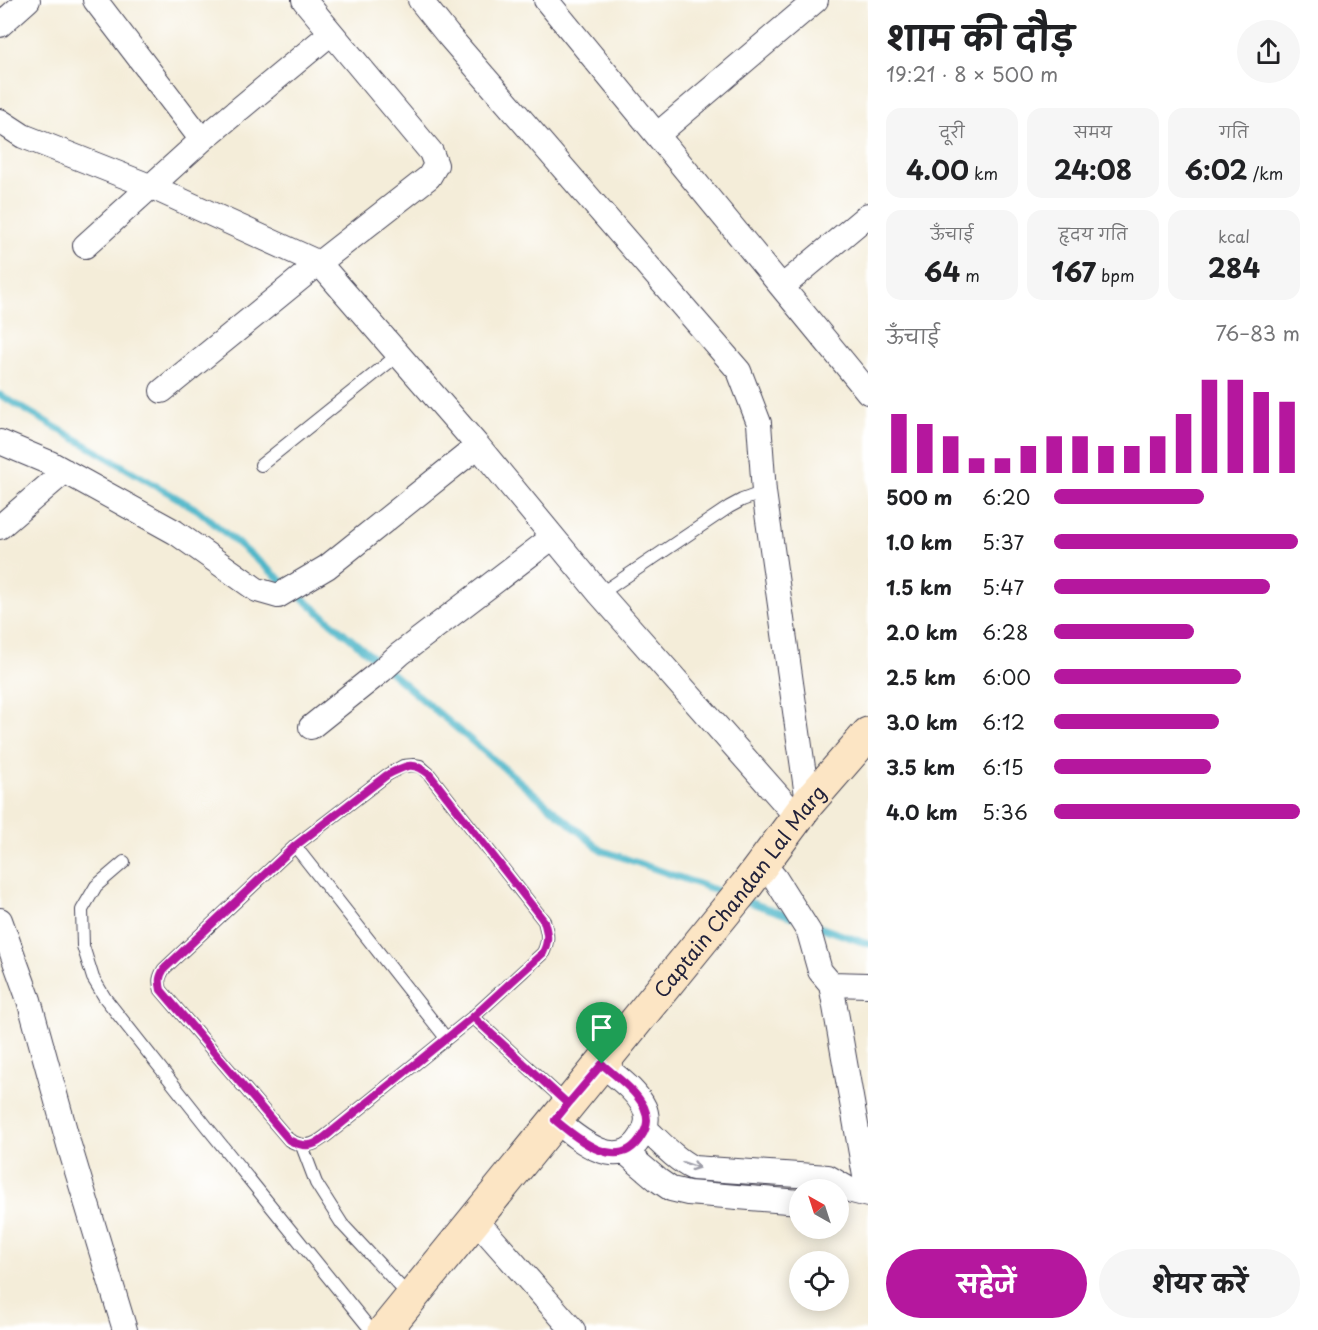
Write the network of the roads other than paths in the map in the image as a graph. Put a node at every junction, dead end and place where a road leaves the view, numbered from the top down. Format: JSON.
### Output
{"nodes":[{"id":1,"x":28,"y":0,"type":"edge"},
{"id":2,"x":95,"y":0,"type":"edge"},
{"id":3,"x":304,"y":0,"type":"edge"},
{"id":4,"x":420,"y":0,"type":"edge"},
{"id":5,"x":546,"y":0,"type":"edge"},
{"id":6,"x":816,"y":0,"type":"edge"},
{"id":7,"x":0,"y":25,"type":"edge"},
{"id":8,"x":331,"y":33,"type":"junction"},
{"id":9,"x":0,"y":122,"type":"edge"},
{"id":10,"x":657,"y":135,"type":"junction"},
{"id":11,"x":202,"y":140,"type":"junction"},
{"id":12,"x":152,"y":186,"type":"junction"},
{"id":13,"x":868,"y":215,"type":"edge"},
{"id":14,"x":85,"y":246,"type":"dead end"},
{"id":15,"x":319,"y":263,"type":"junction"},
{"id":16,"x":782,"y":287,"type":"junction"},
{"id":17,"x":399,"y":355,"type":"junction"},
{"id":18,"x":162,"y":391,"type":"dead end"},
{"id":19,"x":868,"y":392,"type":"edge"},
{"id":20,"x":0,"y":442,"type":"edge"},
{"id":21,"x":478,"y":446,"type":"junction"},
{"id":22,"x":261,"y":465,"type":"dead end"},
{"id":23,"x":65,"y":471,"type":"junction"},
{"id":24,"x":764,"y":492,"type":"junction"},
{"id":25,"x":0,"y":527,"type":"edge"},
{"id":26,"x":553,"y":537,"type":"junction"},
{"id":27,"x":600,"y":594,"type":"junction"},
{"id":28,"x":310,"y":727,"type":"dead end"},
{"id":29,"x":868,"y":734,"type":"edge"},
{"id":30,"x":803,"y":810,"type":"junction"},
{"id":31,"x":295,"y":846,"type":"junction"},
{"id":32,"x":124,"y":861,"type":"dead end"},
{"id":33,"x":754,"y":875,"type":"junction"},
{"id":34,"x":0,"y":920,"type":"edge"},
{"id":35,"x":831,"y":984,"type":"junction"},
{"id":36,"x":868,"y":985,"type":"edge"},
{"id":37,"x":473,"y":1017,"type":"junction"},
{"id":38,"x":446,"y":1038,"type":"junction"},
{"id":39,"x":602,"y":1064,"type":"junction"},
{"id":40,"x":562,"y":1112,"type":"junction"},
{"id":41,"x":646,"y":1130,"type":"junction"},
{"id":42,"x":302,"y":1146,"type":"junction"},
{"id":43,"x":625,"y":1152,"type":"junction"},
{"id":44,"x":857,"y":1195,"type":"edge"},
{"id":45,"x":789,"y":1201,"type":"edge"},
{"id":46,"x":476,"y":1219,"type":"junction"},
{"id":47,"x":411,"y":1298,"type":"junction"},
{"id":48,"x":125,"y":1330,"type":"edge"},
{"id":49,"x":371,"y":1330,"type":"edge"},
{"id":50,"x":385,"y":1330,"type":"edge"},
{"id":51,"x":573,"y":1330,"type":"edge"}],
"edges":[{"from":1,"to":7,"type":"street"},
{"from":2,"to":11,"type":"street"},
{"from":3,"to":8,"type":"street"},
{"from":4,"to":24,"type":"street"},
{"from":5,"to":10,"type":"street"},
{"from":6,"to":10,"type":"street"},
{"from":8,"to":11,"type":"street"},
{"from":8,"to":15,"type":"street"},
{"from":9,"to":12,"type":"street"},
{"from":10,"to":16,"type":"street"},
{"from":11,"to":12,"type":"street"},
{"from":12,"to":14,"type":"street"},
{"from":12,"to":15,"type":"street"},
{"from":13,"to":16,"type":"street"},
{"from":15,"to":17,"type":"street"},
{"from":15,"to":18,"type":"street"},
{"from":16,"to":19,"type":"street"},
{"from":17,"to":21,"type":"street"},
{"from":17,"to":22,"type":"lane"},
{"from":20,"to":23,"type":"street"},
{"from":21,"to":23,"type":"street"},
{"from":21,"to":26,"type":"street"},
{"from":23,"to":25,"type":"street"},
{"from":24,"to":27,"type":"lane"},
{"from":24,"to":30,"type":"street"},
{"from":26,"to":27,"type":"street"},
{"from":26,"to":28,"type":"street"},
{"from":27,"to":30,"type":"street"},
{"from":29,"to":30,"type":"street","name":"Captain Chandan Lal Marg"},
{"from":30,"to":33,"type":"street","name":"Captain Chandan Lal Marg"},
{"from":31,"to":37,"type":"lane"},
{"from":31,"to":38,"type":"lane"},
{"from":31,"to":42,"type":"lane"},
{"from":32,"to":49,"type":"lane"},
{"from":33,"to":35,"type":"street"},
{"from":33,"to":39,"type":"street","name":"Captain Chandan Lal Marg"},
{"from":34,"to":48,"type":"street"},
{"from":35,"to":36,"type":"street"},
{"from":35,"to":44,"type":"street"},
{"from":37,"to":38,"type":"lane"},
{"from":37,"to":40,"type":"lane"},
{"from":38,"to":42,"type":"lane"},
{"from":39,"to":40,"type":"street","name":"Captain Chandan Lal Marg"},
{"from":39,"to":41,"type":"street"},
{"from":40,"to":43,"type":"street"},
{"from":40,"to":46,"type":"street","name":"Captain Chandan Lal Marg"},
{"from":41,"to":43,"type":"street"},
{"from":41,"to":44,"type":"street","one_way":true},
{"from":42,"to":47,"type":"lane"},
{"from":43,"to":45,"type":"street"},
{"from":46,"to":47,"type":"street","name":"Captain Chandan Lal Marg"},
{"from":46,"to":51,"type":"street"},
{"from":47,"to":50,"type":"street","name":"Captain Chandan Lal Marg"}]}
